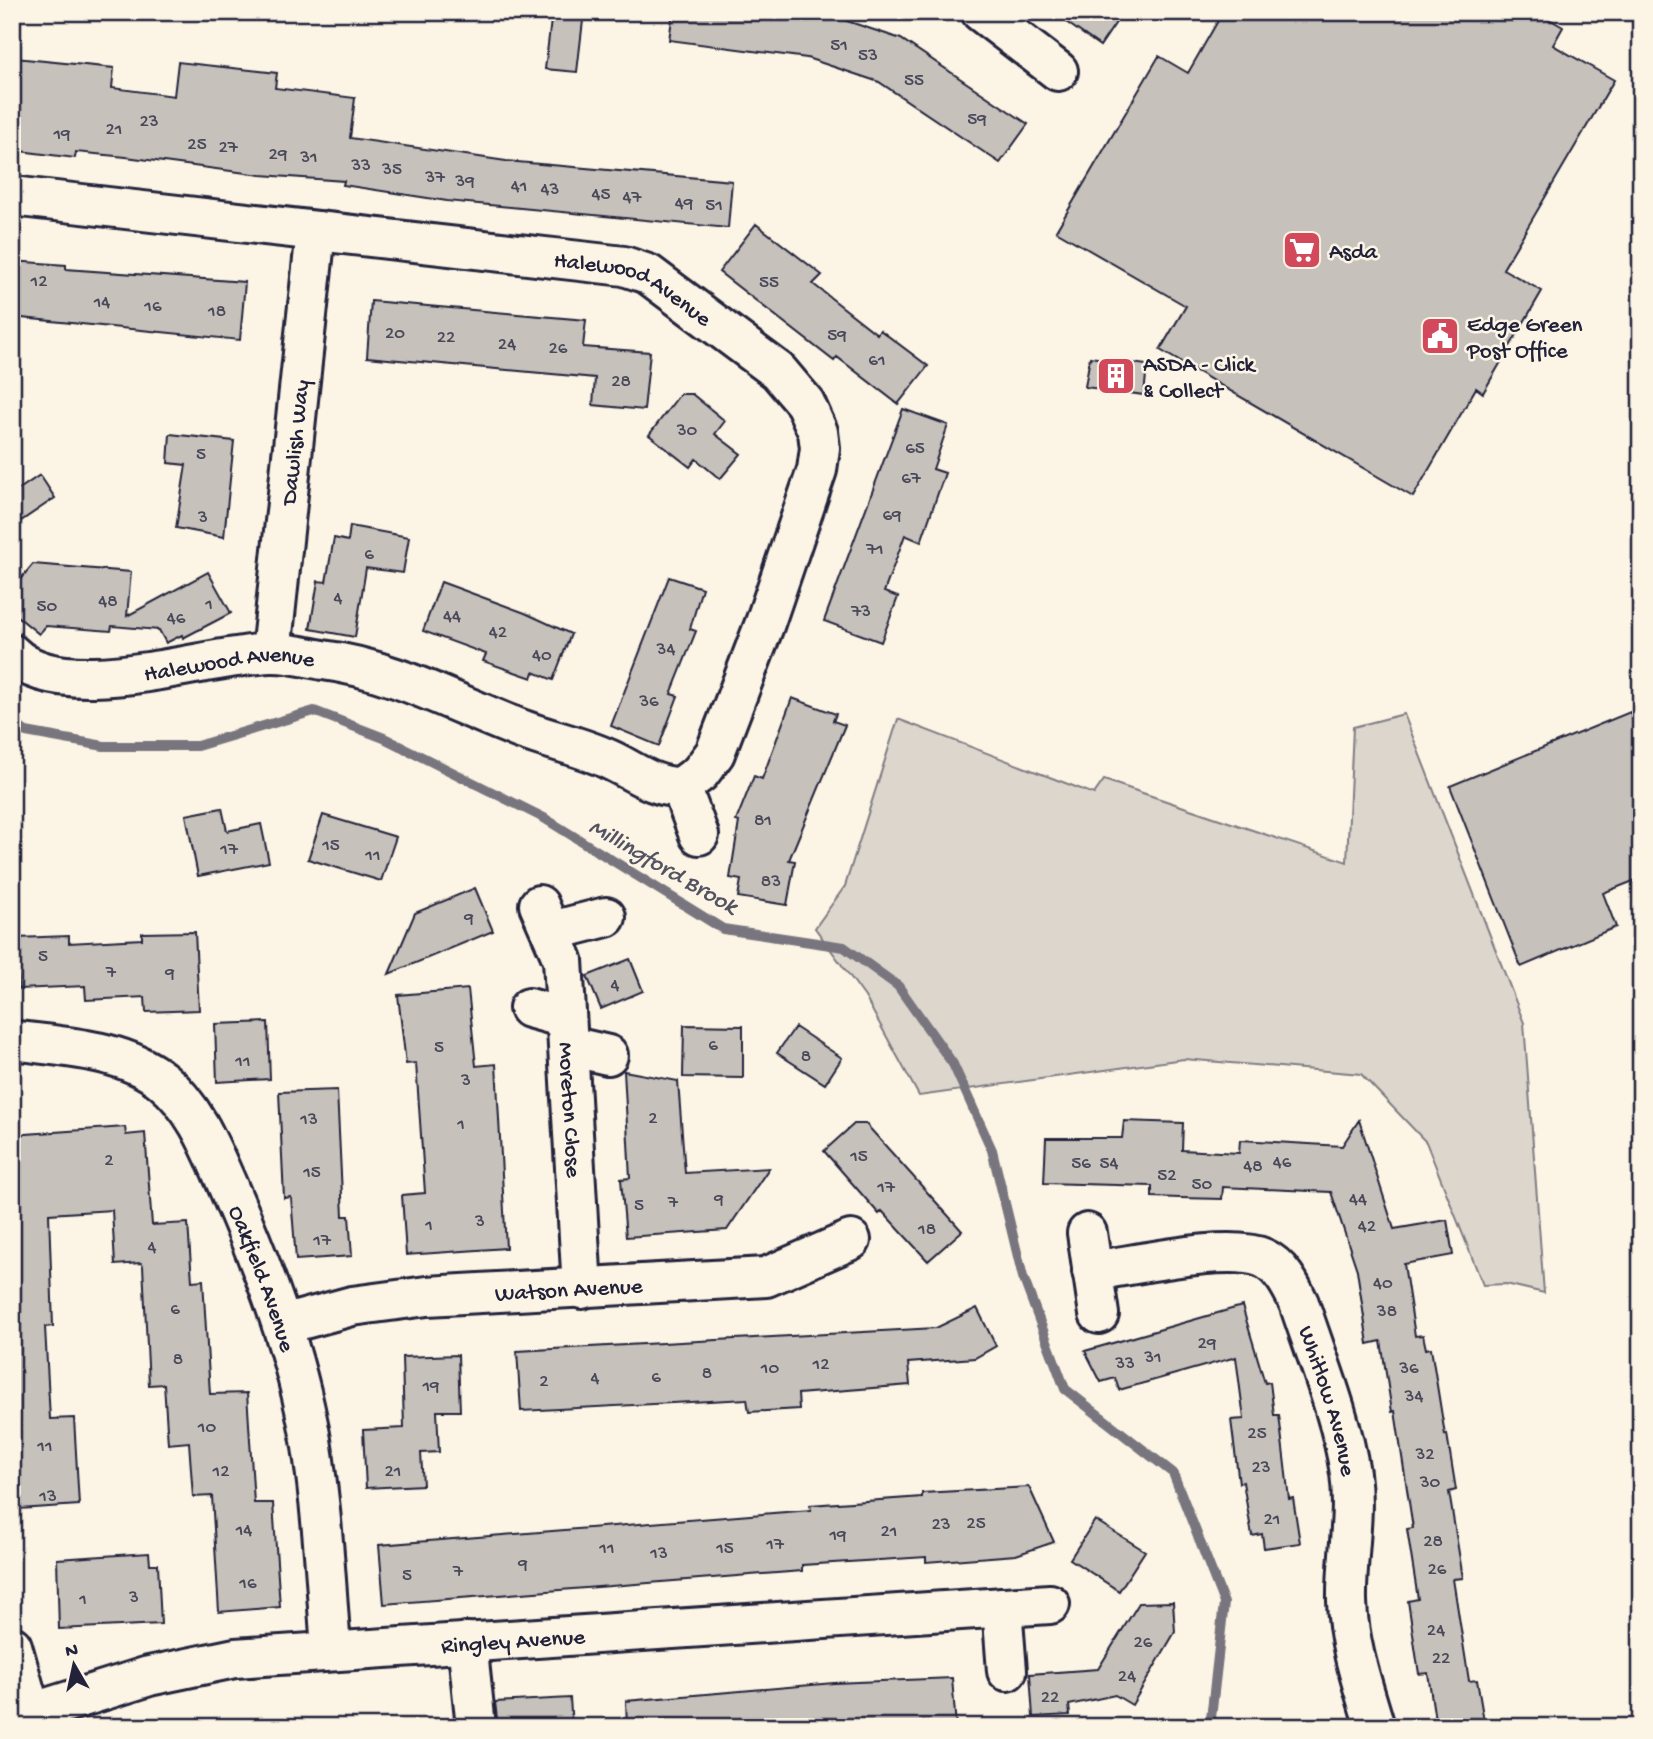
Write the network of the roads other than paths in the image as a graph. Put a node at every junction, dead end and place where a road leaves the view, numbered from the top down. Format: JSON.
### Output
{"nodes":[{"id":1,"x":981,"y":12,"type":"edge"},
{"id":2,"x":1058,"y":71,"type":"dead end"},
{"id":3,"x":12,"y":196,"type":"edge"},
{"id":4,"x":316,"y":231,"type":"junction"},
{"id":5,"x":271,"y":653,"type":"junction"},
{"id":6,"x":12,"y":654,"type":"edge"},
{"id":7,"x":681,"y":787,"type":"junction"},
{"id":8,"x":699,"y":835,"type":"dead end"},
{"id":9,"x":606,"y":917,"type":"dead end"},
{"id":10,"x":554,"y":1024,"type":"junction"},
{"id":11,"x":12,"y":1040,"type":"edge"},
{"id":12,"x":608,"y":1055,"type":"dead end"},
{"id":13,"x":1087,"y":1233,"type":"dead end"},
{"id":14,"x":850,"y":1240,"type":"dead end"},
{"id":15,"x":1092,"y":1271,"type":"junction"},
{"id":16,"x":582,"y":1289,"type":"junction"},
{"id":17,"x":1098,"y":1314,"type":"dead end"},
{"id":18,"x":282,"y":1325,"type":"junction"},
{"id":19,"x":1050,"y":1604,"type":"dead end"},
{"id":20,"x":1002,"y":1607,"type":"junction"},
{"id":21,"x":467,"y":1642,"type":"junction"},
{"id":22,"x":12,"y":1646,"type":"edge"},
{"id":23,"x":331,"y":1650,"type":"junction"},
{"id":24,"x":1007,"y":1671,"type":"dead end"},
{"id":25,"x":33,"y":1720,"type":"edge"},
{"id":26,"x":476,"y":1727,"type":"edge"},
{"id":27,"x":1375,"y":1727,"type":"edge"}],
"edges":[{"from":1,"to":2,"type":"street"},
{"from":3,"to":4,"type":"street","name":"Halewood Avenue"},
{"from":4,"to":5,"type":"street","name":"Dawlish Way"},
{"from":4,"to":7,"type":"street","name":"Halewood Avenue"},
{"from":5,"to":6,"type":"street","name":"Halewood Avenue"},
{"from":5,"to":7,"type":"street","name":"Halewood Avenue"},
{"from":7,"to":8,"type":"street"},
{"from":9,"to":10,"type":"street","name":"Moreton Close"},
{"from":10,"to":12,"type":"street"},
{"from":10,"to":16,"type":"street","name":"Moreton Close"},
{"from":11,"to":18,"type":"street","name":"Oakfield Avenue"},
{"from":13,"to":15,"type":"street"},
{"from":14,"to":16,"type":"street","name":"Watson Avenue"},
{"from":15,"to":17,"type":"street"},
{"from":15,"to":27,"type":"street","name":"Whitlow Avenue"},
{"from":16,"to":18,"type":"street","name":"Watson Avenue"},
{"from":18,"to":23,"type":"street","name":"Oakfield Avenue"},
{"from":19,"to":20,"type":"street","name":"Ringley Avenue"},
{"from":20,"to":21,"type":"street","name":"Ringley Avenue"},
{"from":20,"to":24,"type":"street"},
{"from":21,"to":23,"type":"street","name":"Ringley Avenue"},
{"from":21,"to":26,"type":"street"},
{"from":22,"to":25,"type":"street"},
{"from":23,"to":25,"type":"street","name":"Ringley Avenue"}]}
